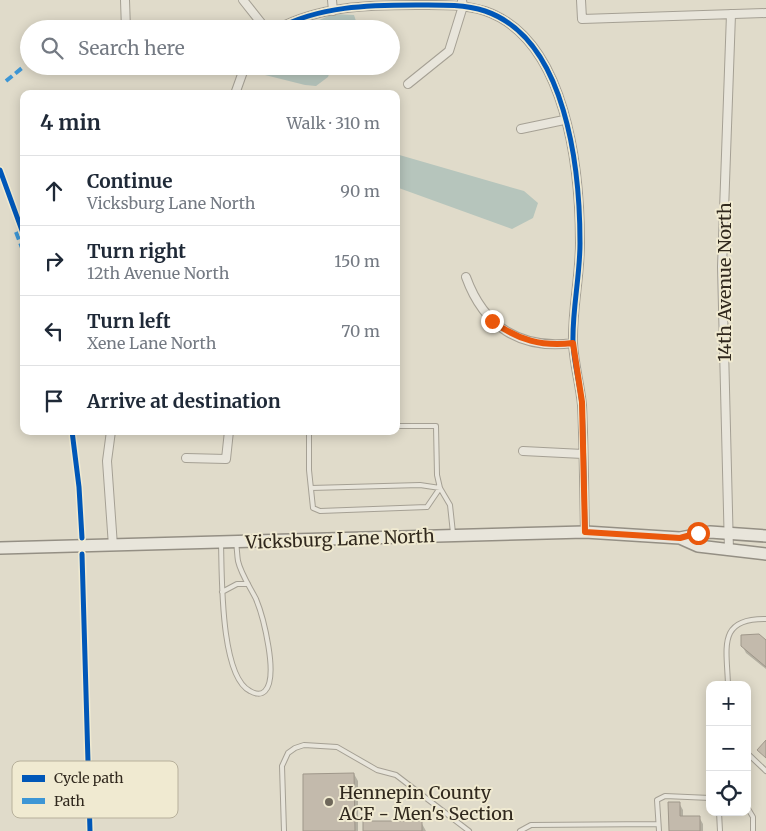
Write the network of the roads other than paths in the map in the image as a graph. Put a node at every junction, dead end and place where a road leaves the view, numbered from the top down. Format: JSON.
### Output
{"nodes":[{"id":1,"x":125,"y":0,"type":"edge"},
{"id":2,"x":243,"y":0,"type":"edge"},
{"id":3,"x":332,"y":0,"type":"edge"},
{"id":4,"x":581,"y":0,"type":"edge"},
{"id":5,"x":462,"y":3,"type":"edge"},
{"id":6,"x":333,"y":11,"type":"junction"},
{"id":7,"x":766,"y":13,"type":"edge"},
{"id":8,"x":731,"y":14,"type":"junction"},
{"id":9,"x":126,"y":20,"type":"edge"},
{"id":10,"x":259,"y":20,"type":"edge"},
{"id":11,"x":296,"y":20,"type":"edge"},
{"id":12,"x":242,"y":75,"type":"edge"},
{"id":13,"x":408,"y":84,"type":"dead end"},
{"id":14,"x":236,"y":90,"type":"edge"},
{"id":15,"x":564,"y":120,"type":"junction"},
{"id":16,"x":520,"y":129,"type":"dead end"},
{"id":17,"x":466,"y":277,"type":"dead end"},
{"id":18,"x":573,"y":343,"type":"junction"},
{"id":19,"x":400,"y":426,"type":"edge"},
{"id":20,"x":110,"y":435,"type":"edge"},
{"id":21,"x":229,"y":435,"type":"edge"},
{"id":22,"x":309,"y":435,"type":"edge"},
{"id":23,"x":523,"y":451,"type":"dead end"},
{"id":24,"x":583,"y":454,"type":"junction"},
{"id":25,"x":186,"y":458,"type":"dead end"},
{"id":26,"x":311,"y":488,"type":"junction"},
{"id":27,"x":440,"y":488,"type":"junction"},
{"id":28,"x":585,"y":532,"type":"junction"},
{"id":29,"x":729,"y":534,"type":"junction"},
{"id":30,"x":454,"y":536,"type":"junction"},
{"id":31,"x":766,"y":536,"type":"edge"},
{"id":32,"x":680,"y":538,"type":"junction"},
{"id":33,"x":236,"y":542,"type":"junction"},
{"id":34,"x":221,"y":543,"type":"junction"},
{"id":35,"x":113,"y":546,"type":"junction"},
{"id":36,"x":0,"y":548,"type":"edge"},
{"id":37,"x":729,"y":551,"type":"junction"},
{"id":38,"x":766,"y":554,"type":"edge"},
{"id":39,"x":248,"y":584,"type":"junction"},
{"id":40,"x":222,"y":592,"type":"junction"},
{"id":41,"x":766,"y":619,"type":"edge"},
{"id":42,"x":728,"y":681,"type":"edge"},
{"id":43,"x":751,"y":757,"type":"edge"},
{"id":44,"x":766,"y":770,"type":"edge"},
{"id":45,"x":706,"y":798,"type":"edge"},
{"id":46,"x":751,"y":814,"type":"edge"},
{"id":47,"x":719,"y":816,"type":"edge"},
{"id":48,"x":658,"y":824,"type":"junction"},
{"id":49,"x":284,"y":831,"type":"edge"},
{"id":50,"x":469,"y":831,"type":"edge"},
{"id":51,"x":520,"y":831,"type":"edge"},
{"id":52,"x":659,"y":831,"type":"edge"},
{"id":53,"x":720,"y":831,"type":"edge"},
{"id":54,"x":753,"y":831,"type":"edge"}],
"edges":[{"from":1,"to":9,"type":"street"},
{"from":2,"to":10,"type":"street"},
{"from":3,"to":6,"type":"street"},
{"from":4,"to":8,"type":"street"},
{"from":5,"to":6,"type":"street"},
{"from":5,"to":13,"type":"street"},
{"from":5,"to":15,"type":"street"},
{"from":6,"to":11,"type":"street"},
{"from":7,"to":8,"type":"street"},
{"from":8,"to":29,"type":"street","name":"14th Avenue North"},
{"from":12,"to":14,"type":"street"},
{"from":15,"to":16,"type":"street"},
{"from":15,"to":18,"type":"street"},
{"from":17,"to":18,"type":"street"},
{"from":18,"to":24,"type":"street"},
{"from":19,"to":27,"type":"lane"},
{"from":20,"to":35,"type":"street"},
{"from":21,"to":25,"type":"street"},
{"from":22,"to":26,"type":"lane"},
{"from":23,"to":24,"type":"street"},
{"from":24,"to":28,"type":"street"},
{"from":26,"to":27,"type":"lane"},
{"from":26,"to":27,"type":"lane"},
{"from":27,"to":30,"type":"lane"},
{"from":28,"to":30,"type":"main road","name":"Vicksburg Lane North"},
{"from":28,"to":32,"type":"main road","name":"Vicksburg Lane North"},
{"from":29,"to":31,"type":"main road","name":"Vicksburg Lane North"},
{"from":29,"to":32,"type":"main road","name":"Vicksburg Lane North"},
{"from":29,"to":37,"type":"street","name":"14th Avenue North"},
{"from":30,"to":33,"type":"main road","name":"Vicksburg Lane North"},
{"from":32,"to":37,"type":"main road","name":"Vicksburg Lane North"},
{"from":33,"to":34,"type":"main road","name":"Vicksburg Lane North"},
{"from":33,"to":39,"type":"lane"},
{"from":34,"to":35,"type":"main road","name":"Vicksburg Lane North"},
{"from":34,"to":40,"type":"lane"},
{"from":35,"to":36,"type":"main road","name":"Vicksburg Lane North"},
{"from":37,"to":38,"type":"main road","name":"Vicksburg Lane North"},
{"from":39,"to":40,"type":"lane"},
{"from":39,"to":40,"type":"lane"},
{"from":41,"to":42,"type":"lane"},
{"from":43,"to":44,"type":"lane"},
{"from":45,"to":48,"type":"lane"},
{"from":46,"to":54,"type":"lane"},
{"from":47,"to":53,"type":"lane"},
{"from":48,"to":51,"type":"lane"},
{"from":48,"to":52,"type":"lane"},
{"from":49,"to":50,"type":"lane"}]}
